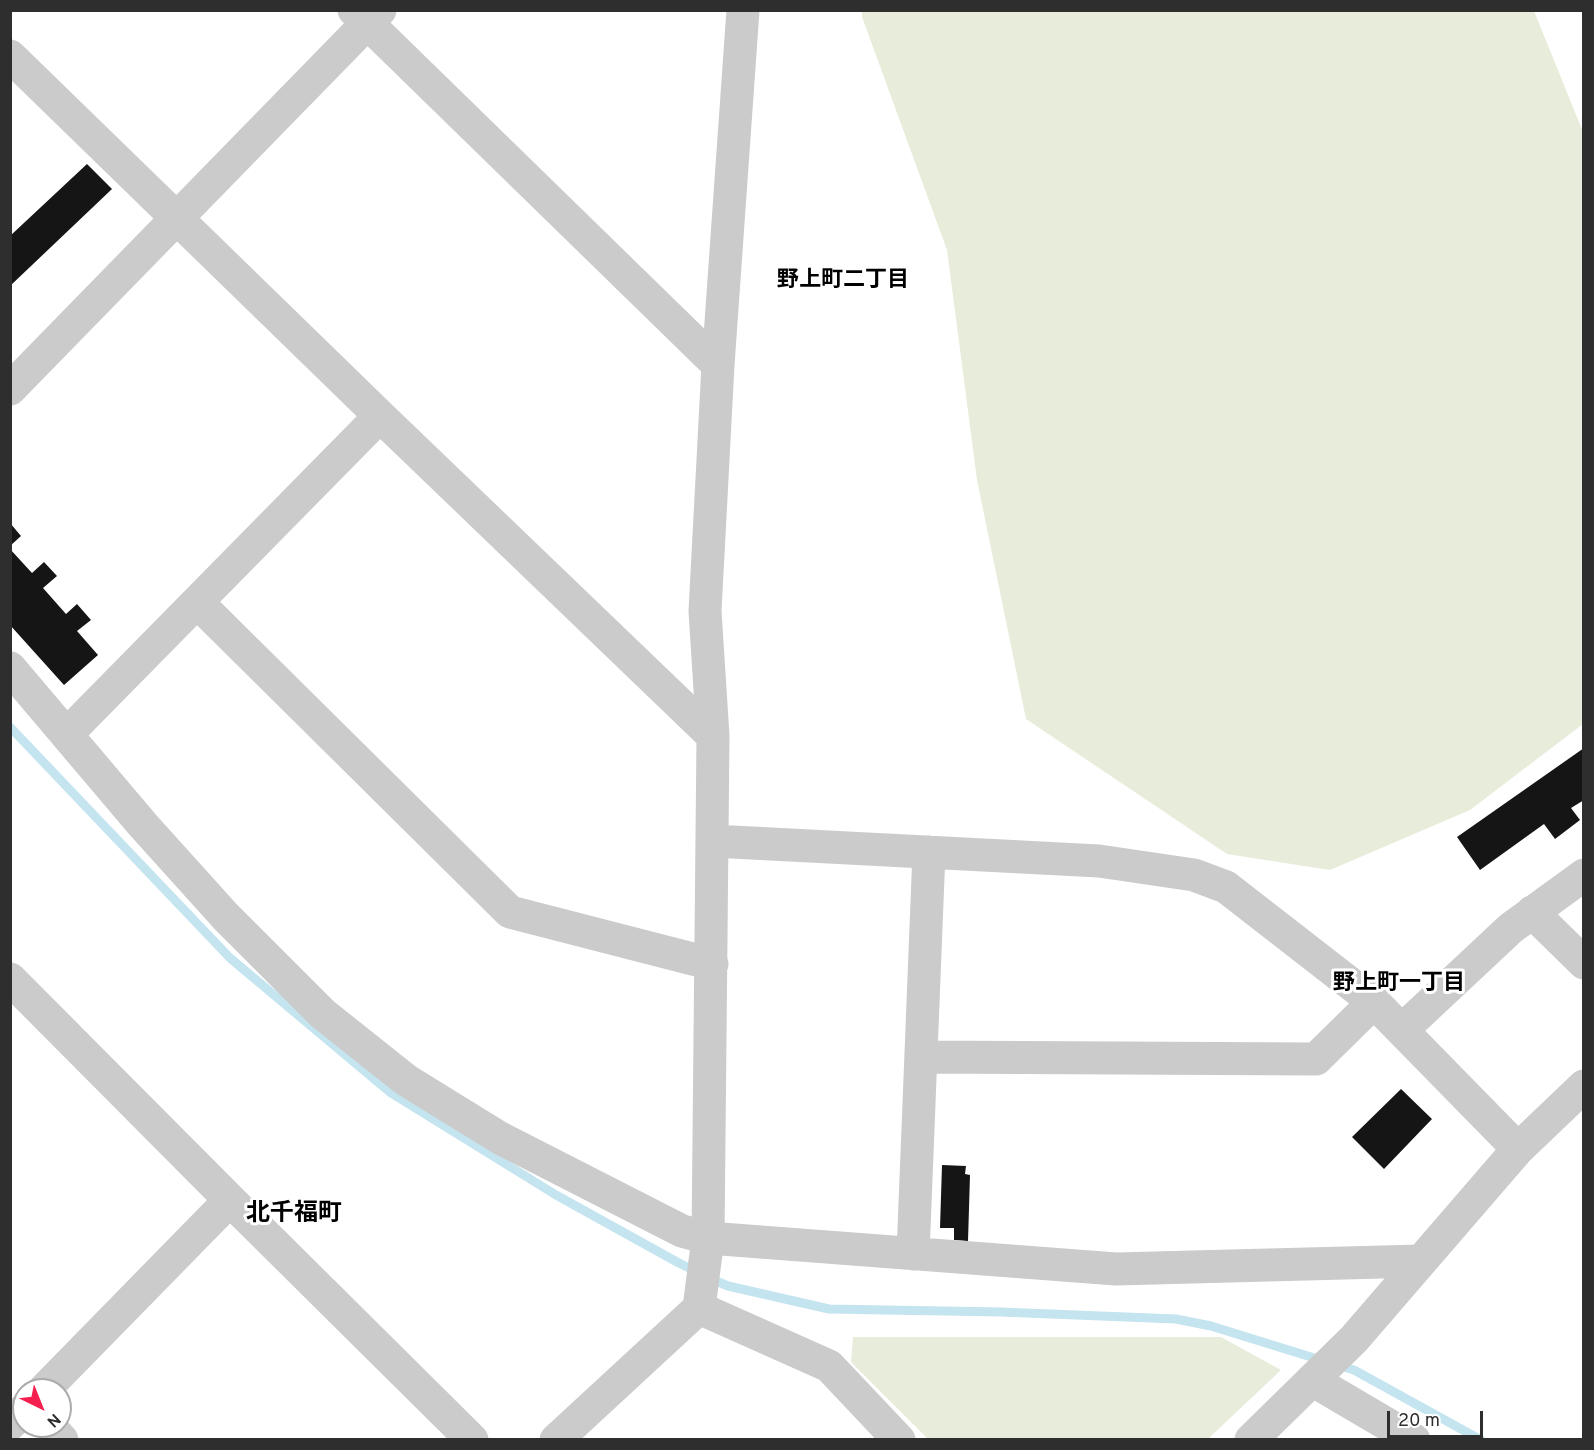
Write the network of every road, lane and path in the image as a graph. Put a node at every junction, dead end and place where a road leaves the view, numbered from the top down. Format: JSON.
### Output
{"nodes":[{"id":1,"x":743,"y":10,"type":"edge"},
{"id":2,"x":367,"y":15,"type":"edge"},
{"id":3,"x":10,"y":56,"type":"edge"},
{"id":4,"x":178,"y":219,"type":"junction"},
{"id":5,"x":718,"y":364,"type":"junction"},
{"id":6,"x":10,"y":389,"type":"edge"},
{"id":7,"x":380,"y":416,"type":"junction"},
{"id":8,"x":197,"y":602,"type":"junction"},
{"id":9,"x":10,"y":668,"type":"edge"},
{"id":10,"x":67,"y":734,"type":"junction"},
{"id":11,"x":713,"y":736,"type":"junction"},
{"id":12,"x":713,"y":841,"type":"junction"},
{"id":13,"x":929,"y":852,"type":"junction"},
{"id":14,"x":1584,"y":875,"type":"edge"},
{"id":15,"x":1533,"y":912,"type":"junction"},
{"id":16,"x":1584,"y":963,"type":"edge"},
{"id":17,"x":712,"y":964,"type":"junction"},
{"id":18,"x":10,"y":980,"type":"edge"},
{"id":19,"x":1374,"y":1002,"type":"junction"},
{"id":20,"x":1402,"y":1030,"type":"junction"},
{"id":21,"x":921,"y":1057,"type":"junction"},
{"id":22,"x":1584,"y":1086,"type":"edge"},
{"id":23,"x":1518,"y":1149,"type":"junction"},
{"id":24,"x":230,"y":1200,"type":"junction"},
{"id":25,"x":708,"y":1238,"type":"junction"},
{"id":26,"x":913,"y":1254,"type":"junction"},
{"id":27,"x":1421,"y":1261,"type":"junction"},
{"id":28,"x":699,"y":1308,"type":"junction"},
{"id":29,"x":56,"y":1378,"type":"edge"},
{"id":30,"x":1312,"y":1380,"type":"junction"},
{"id":31,"x":472,"y":1440,"type":"edge"},
{"id":32,"x":556,"y":1440,"type":"edge"},
{"id":33,"x":899,"y":1440,"type":"edge"},
{"id":34,"x":1251,"y":1440,"type":"edge"},
{"id":35,"x":1414,"y":1440,"type":"edge"}],
"edges":[{"from":1,"to":5,"type":"street"},
{"from":2,"to":4,"type":"street"},
{"from":2,"to":5,"type":"street"},
{"from":3,"to":4,"type":"street"},
{"from":4,"to":6,"type":"street"},
{"from":4,"to":7,"type":"street"},
{"from":5,"to":11,"type":"street"},
{"from":7,"to":8,"type":"street"},
{"from":7,"to":11,"type":"street"},
{"from":8,"to":10,"type":"street"},
{"from":8,"to":17,"type":"street"},
{"from":9,"to":10,"type":"street"},
{"from":10,"to":25,"type":"street"},
{"from":11,"to":12,"type":"street"},
{"from":12,"to":13,"type":"street"},
{"from":12,"to":17,"type":"street"},
{"from":13,"to":19,"type":"street"},
{"from":13,"to":21,"type":"street"},
{"from":14,"to":15,"type":"street"},
{"from":15,"to":16,"type":"street"},
{"from":15,"to":20,"type":"street"},
{"from":17,"to":25,"type":"street"},
{"from":18,"to":24,"type":"street"},
{"from":19,"to":20,"type":"street"},
{"from":19,"to":21,"type":"street"},
{"from":20,"to":23,"type":"street"},
{"from":21,"to":26,"type":"street"},
{"from":22,"to":23,"type":"street"},
{"from":23,"to":27,"type":"street"},
{"from":24,"to":29,"type":"street"},
{"from":24,"to":31,"type":"street"},
{"from":25,"to":26,"type":"street"},
{"from":25,"to":28,"type":"street"},
{"from":26,"to":27,"type":"street"},
{"from":27,"to":30,"type":"street"},
{"from":28,"to":32,"type":"street"},
{"from":28,"to":33,"type":"street"},
{"from":30,"to":34,"type":"street"},
{"from":30,"to":35,"type":"street"}]}
